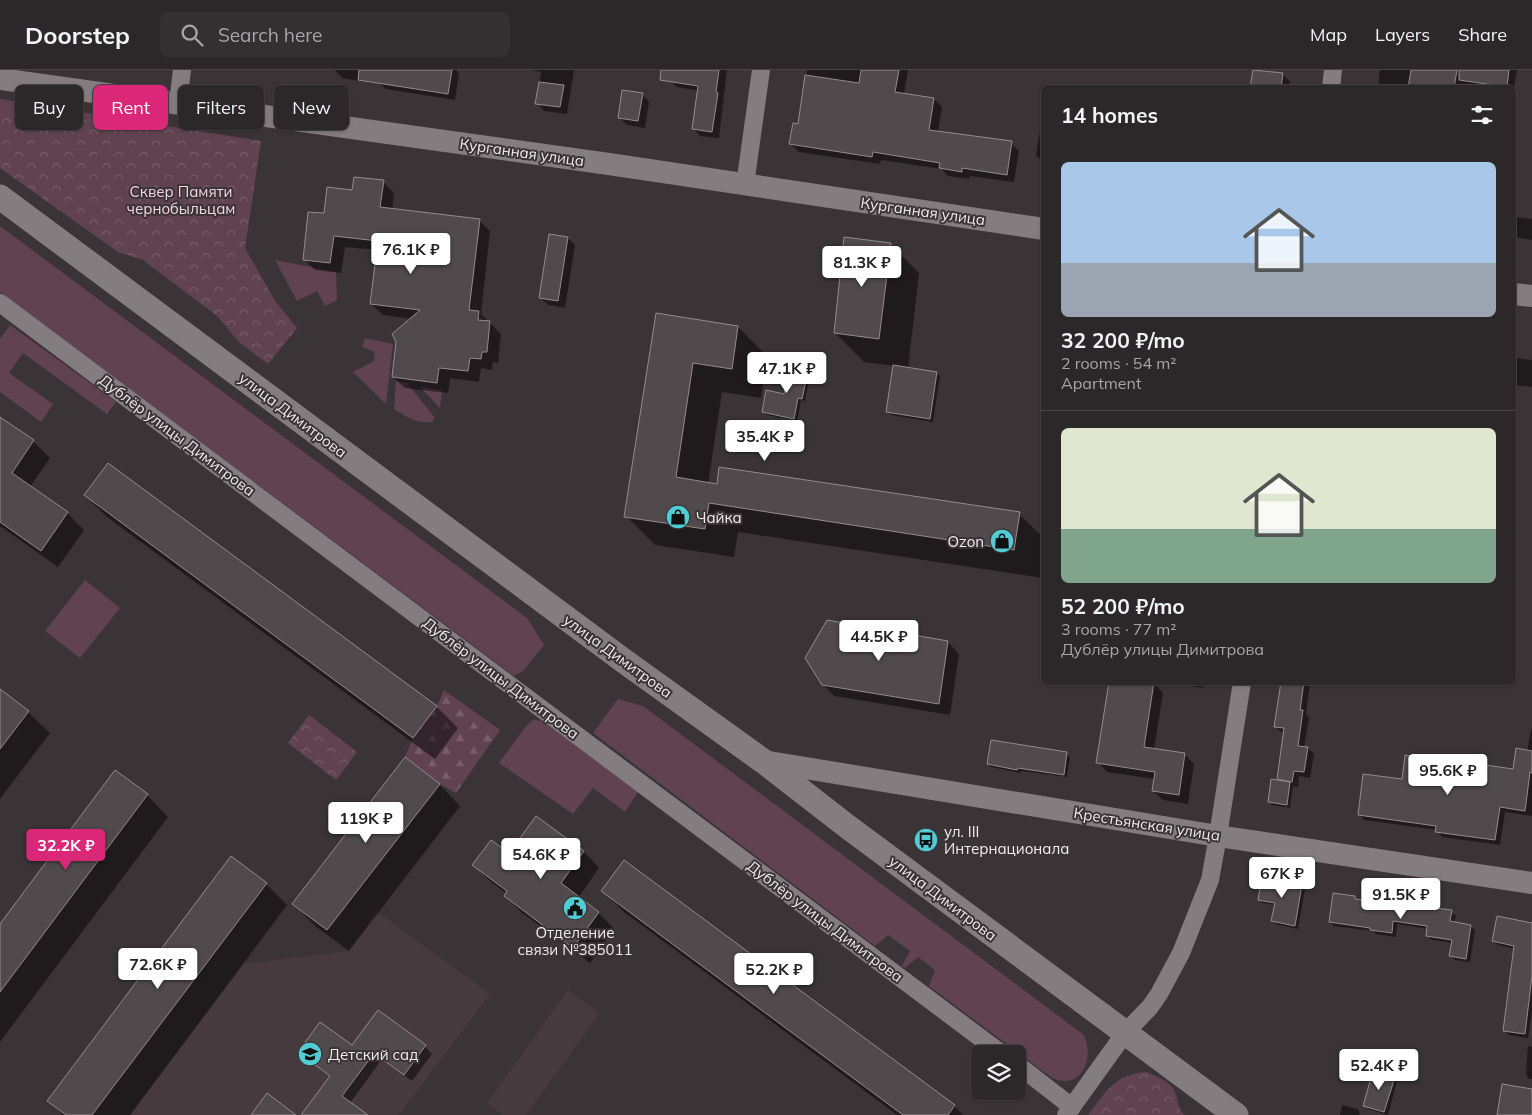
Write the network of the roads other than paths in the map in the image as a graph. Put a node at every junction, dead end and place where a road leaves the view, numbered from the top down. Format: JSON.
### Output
{"nodes":[{"id":1,"x":182,"y":70,"type":"edge"},
{"id":2,"x":761,"y":70,"type":"edge"},
{"id":3,"x":1333,"y":70,"type":"edge"},
{"id":4,"x":0,"y":79,"type":"edge"},
{"id":5,"x":180,"y":85,"type":"edge"},
{"id":6,"x":1331,"y":85,"type":"edge"},
{"id":7,"x":178,"y":103,"type":"edge"},
{"id":8,"x":264,"y":115,"type":"edge"},
{"id":9,"x":745,"y":185,"type":"junction"},
{"id":10,"x":0,"y":197,"type":"edge"},
{"id":11,"x":1041,"y":229,"type":"edge"},
{"id":12,"x":1516,"y":294,"type":"edge"},
{"id":13,"x":1532,"y":296,"type":"edge"},
{"id":14,"x":0,"y":303,"type":"edge"},
{"id":15,"x":1242,"y":685,"type":"edge"},
{"id":16,"x":763,"y":761,"type":"junction"},
{"id":17,"x":1218,"y":836,"type":"junction"},
{"id":18,"x":1532,"y":883,"type":"edge"},
{"id":19,"x":1125,"y":1032,"type":"junction"},
{"id":20,"x":990,"y":1045,"type":"edge"},
{"id":21,"x":1026,"y":1072,"type":"edge"},
{"id":22,"x":1069,"y":1111,"type":"edge"},
{"id":23,"x":1236,"y":1115,"type":"edge"}],
"edges":[{"from":1,"to":5,"type":"street"},
{"from":2,"to":9,"type":"street"},
{"from":3,"to":6,"type":"street"},
{"from":4,"to":7,"type":"street","name":"Курганная улица"},
{"from":8,"to":9,"type":"street","name":"Курганная улица"},
{"from":9,"to":11,"type":"street","name":"Курганная улица"},
{"from":10,"to":16,"type":"main road","name":"улица Димитрова"},
{"from":12,"to":13,"type":"street"},
{"from":14,"to":20,"type":"street","name":"Дублёр улицы Димитрова"},
{"from":15,"to":17,"type":"street"},
{"from":16,"to":17,"type":"street","name":"Крестьянская улица"},
{"from":16,"to":19,"type":"main road","name":"улица Димитрова"},
{"from":17,"to":18,"type":"street","name":"Крестьянская улица"},
{"from":17,"to":19,"type":"street"},
{"from":19,"to":22,"type":"street"},
{"from":19,"to":23,"type":"main road","name":"улица Димитрова"},
{"from":21,"to":22,"type":"street"}]}
